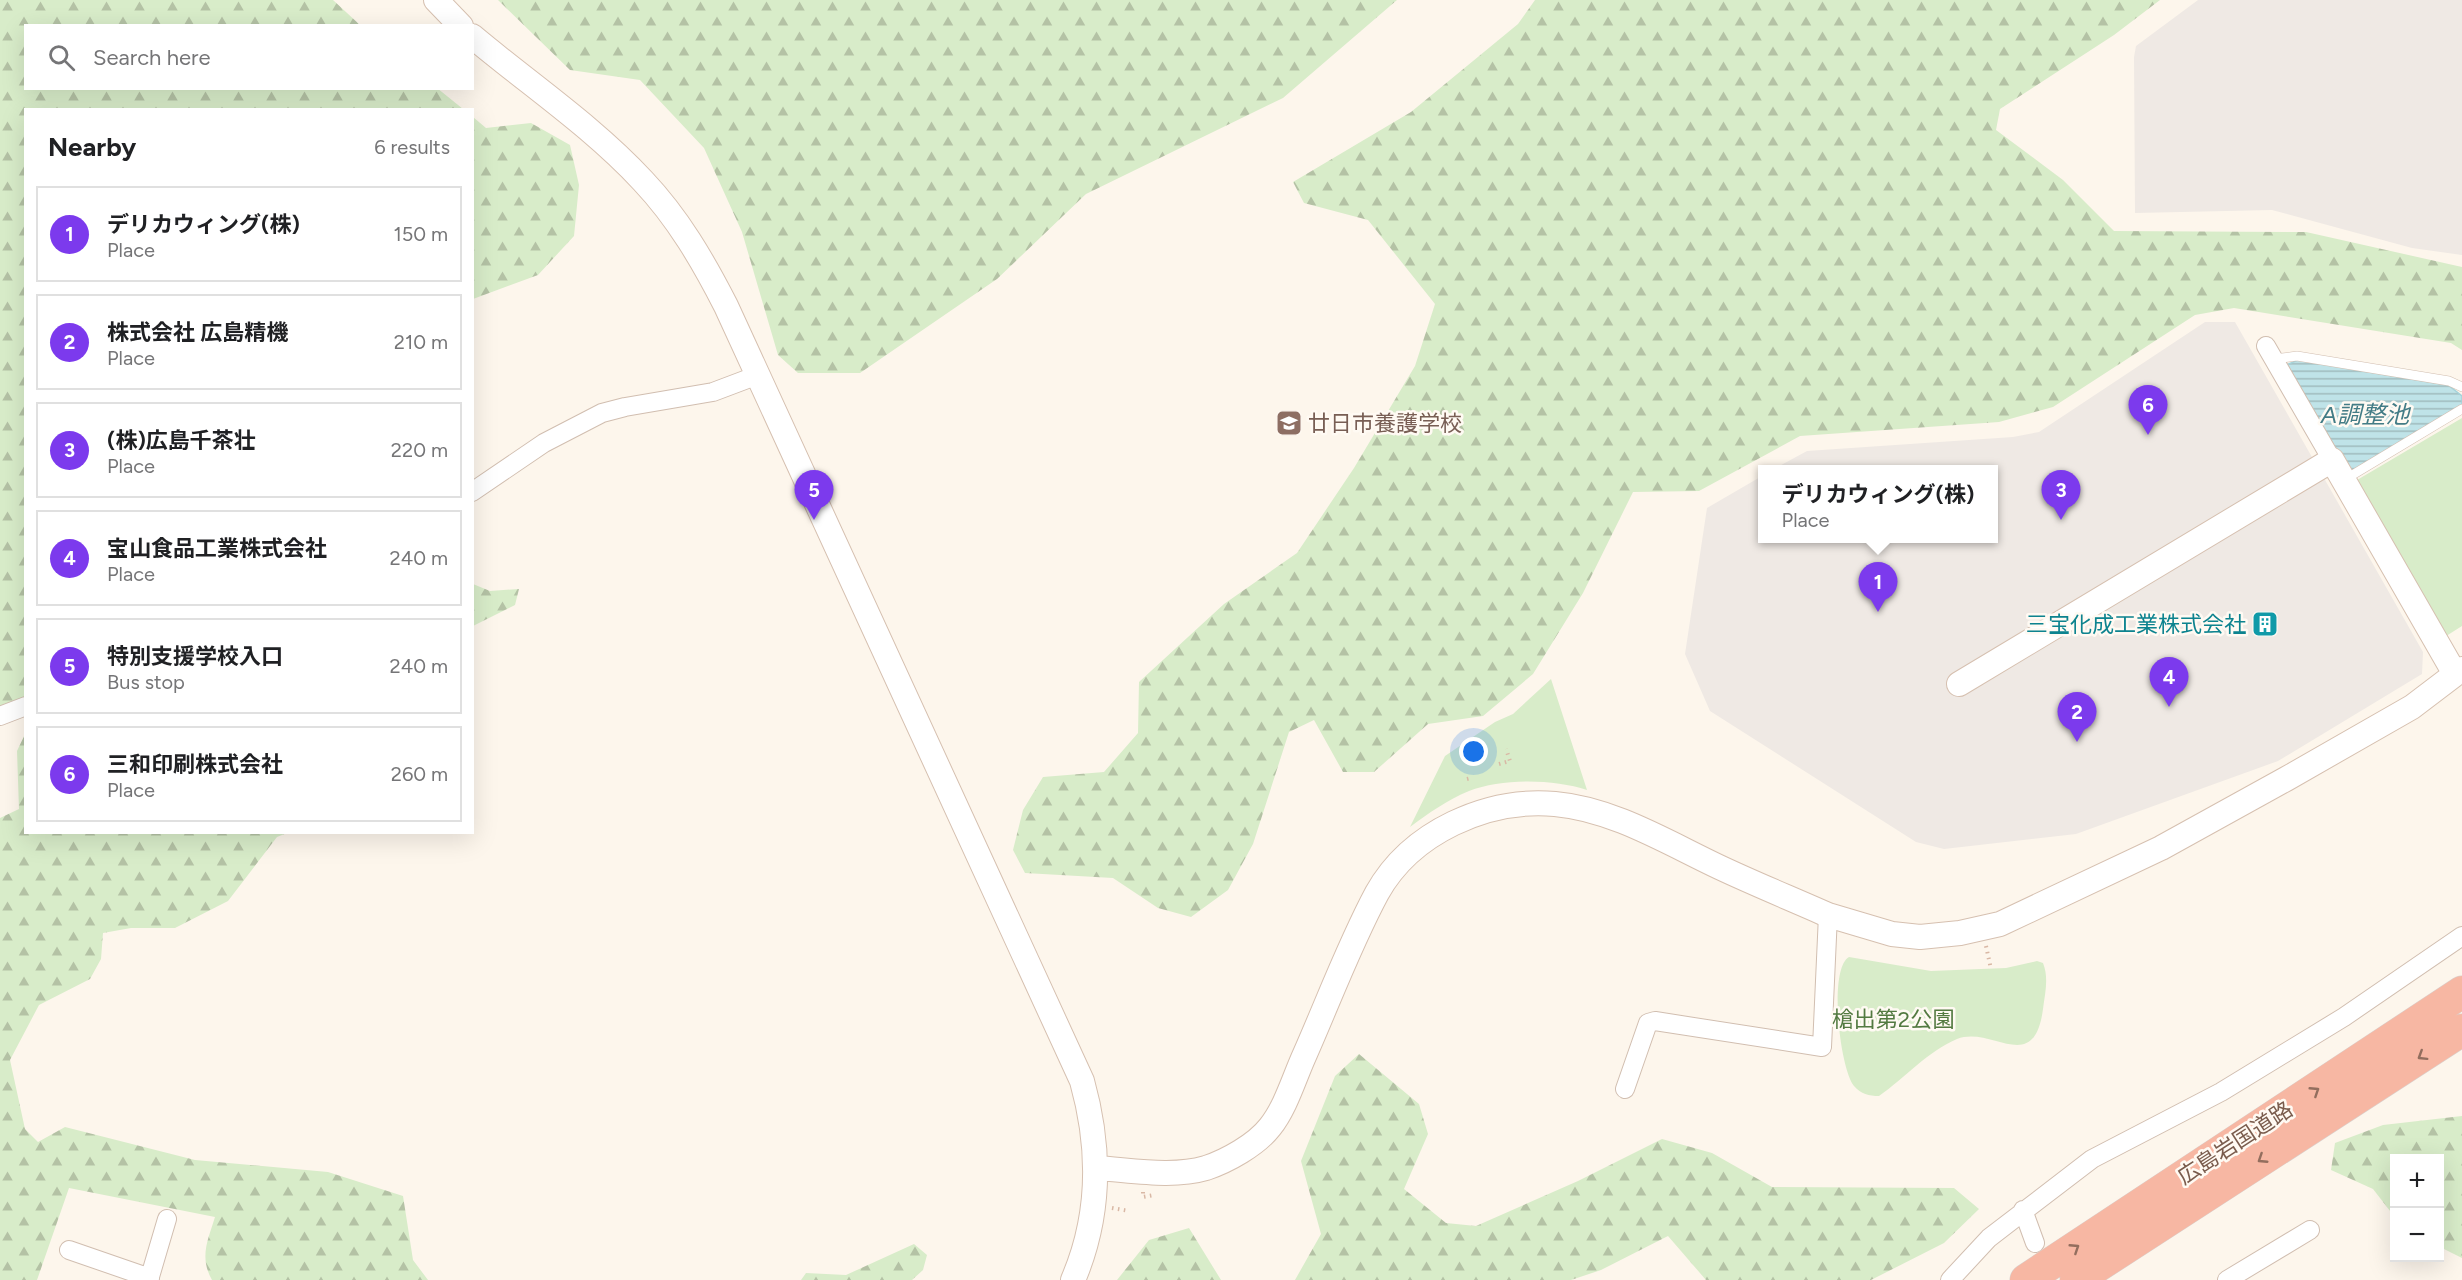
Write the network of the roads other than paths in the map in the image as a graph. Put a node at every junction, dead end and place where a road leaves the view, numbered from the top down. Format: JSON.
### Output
{"nodes":[{"id":1,"x":436,"y":0,"type":"edge"},
{"id":2,"x":459,"y":24,"type":"edge"},
{"id":3,"x":474,"y":38,"type":"edge"},
{"id":4,"x":2270,"y":353,"type":"joint"},
{"id":5,"x":758,"y":375,"type":"junction"},
{"id":6,"x":2462,"y":387,"type":"edge"},
{"id":7,"x":2462,"y":409,"type":"edge"},
{"id":8,"x":2338,"y":470,"type":"junction"},
{"id":9,"x":474,"y":491,"type":"edge"},
{"id":10,"x":2459,"y":672,"type":"edge"},
{"id":11,"x":1959,"y":684,"type":"dead end"},
{"id":12,"x":24,"y":707,"type":"edge"},
{"id":13,"x":0,"y":716,"type":"edge"},
{"id":14,"x":1828,"y":915,"type":"junction"},
{"id":15,"x":2462,"y":936,"type":"edge"},
{"id":16,"x":2455,"y":994,"type":"edge"},
{"id":17,"x":2462,"y":1030,"type":"edge"},
{"id":18,"x":1625,"y":1089,"type":"dead end"},
{"id":19,"x":1096,"y":1168,"type":"junction"},
{"id":20,"x":2023,"y":1210,"type":"junction"},
{"id":21,"x":167,"y":1219,"type":"dead end"},
{"id":22,"x":2310,"y":1230,"type":"dead end"},
{"id":23,"x":2036,"y":1243,"type":"dead end"},
{"id":24,"x":69,"y":1250,"type":"dead end"},
{"id":25,"x":150,"y":1279,"type":"edge"},
{"id":26,"x":1073,"y":1280,"type":"edge"},
{"id":27,"x":1950,"y":1280,"type":"edge"},
{"id":28,"x":2026,"y":1280,"type":"edge"},
{"id":29,"x":2076,"y":1280,"type":"edge"},
{"id":30,"x":2227,"y":1280,"type":"edge"}],
"edges":[{"from":1,"to":2,"type":"street"},
{"from":3,"to":5,"type":"street"},
{"from":4,"to":6,"type":"lane"},
{"from":4,"to":8,"type":"street"},
{"from":5,"to":9,"type":"street"},
{"from":5,"to":19,"type":"street"},
{"from":7,"to":8,"type":"lane"},
{"from":8,"to":10,"type":"street"},
{"from":8,"to":11,"type":"street"},
{"from":10,"to":14,"type":"street"},
{"from":12,"to":13,"type":"street"},
{"from":14,"to":18,"type":"street"},
{"from":14,"to":19,"type":"street"},
{"from":15,"to":20,"type":"street"},
{"from":28,"to":16,"type":"highway","name":"広島岩国道路","one_way":true},
{"from":17,"to":29,"type":"highway","name":"広島岩国道路","one_way":true},
{"from":19,"to":26,"type":"street"},
{"from":20,"to":23,"type":"street"},
{"from":20,"to":27,"type":"street"},
{"from":21,"to":25,"type":"street"},
{"from":22,"to":30,"type":"street"},
{"from":24,"to":25,"type":"street"}]}
